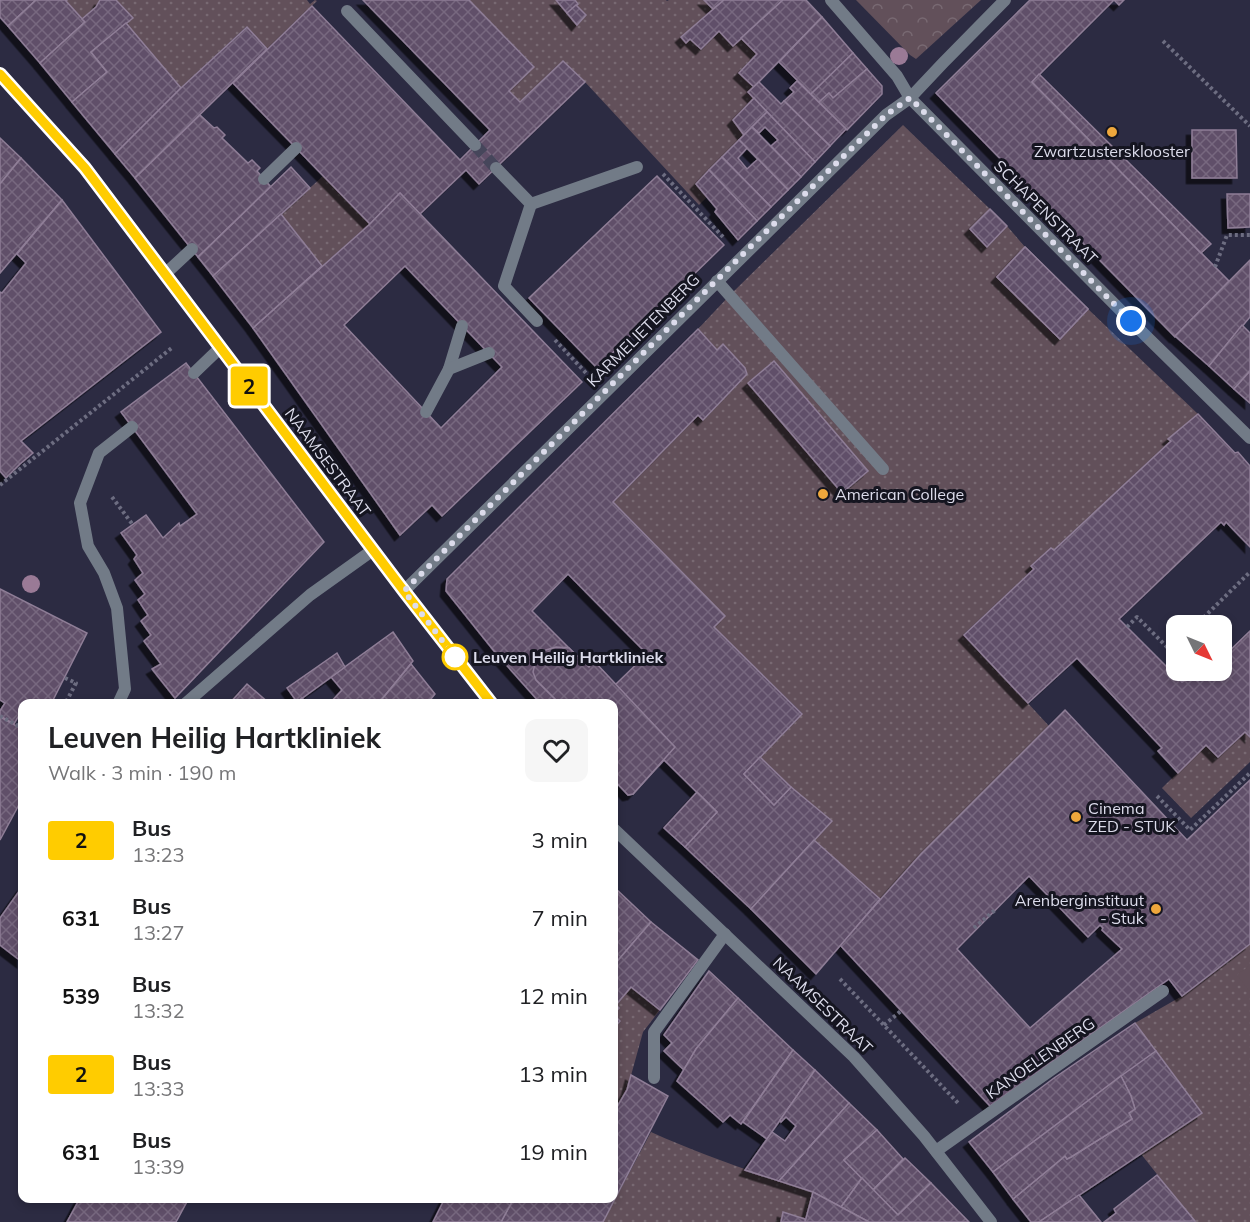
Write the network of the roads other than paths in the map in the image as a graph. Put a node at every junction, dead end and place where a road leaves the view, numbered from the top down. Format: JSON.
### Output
{"nodes":[{"id":1,"x":831,"y":0,"type":"edge"},
{"id":2,"x":1005,"y":0,"type":"edge"},
{"id":3,"x":347,"y":11,"type":"dead end"},
{"id":4,"x":0,"y":75,"type":"edge"},
{"id":5,"x":910,"y":98,"type":"junction"},
{"id":6,"x":475,"y":145,"type":"tunnel mouth"},
{"id":7,"x":296,"y":148,"type":"dead end"},
{"id":8,"x":637,"y":167,"type":"road end"},
{"id":9,"x":496,"y":168,"type":"tunnel mouth"},
{"id":10,"x":264,"y":179,"type":"dead end"},
{"id":11,"x":531,"y":204,"type":"junction"},
{"id":12,"x":192,"y":249,"type":"dead end"},
{"id":13,"x":165,"y":274,"type":"junction"},
{"id":14,"x":717,"y":281,"type":"junction"},
{"id":15,"x":537,"y":321,"type":"road end"},
{"id":16,"x":462,"y":326,"type":"dead end"},
{"id":17,"x":220,"y":348,"type":"junction"},
{"id":18,"x":489,"y":353,"type":"dead end"},
{"id":19,"x":449,"y":369,"type":"junction"},
{"id":20,"x":194,"y":372,"type":"dead end"},
{"id":21,"x":426,"y":412,"type":"dead end"},
{"id":22,"x":132,"y":427,"type":"dead end"},
{"id":23,"x":1250,"y":438,"type":"edge"},
{"id":24,"x":883,"y":469,"type":"dead end"},
{"id":25,"x":373,"y":550,"type":"junction"},
{"id":26,"x":404,"y":591,"type":"junction"},
{"id":27,"x":120,"y":699,"type":"edge"},
{"id":28,"x":191,"y":699,"type":"edge"},
{"id":29,"x":488,"y":699,"type":"edge"},
{"id":30,"x":618,"y":833,"type":"edge"},
{"id":31,"x":725,"y":934,"type":"junction"},
{"id":32,"x":1163,"y":992,"type":"dead end"},
{"id":33,"x":654,"y":1078,"type":"dead end"},
{"id":34,"x":936,"y":1151,"type":"junction"},
{"id":35,"x":991,"y":1222,"type":"edge"}],
"edges":[{"from":1,"to":5,"type":"street","name":"SCHAPENSTRAAT"},
{"from":2,"to":5,"type":"street","name":"KARMELIETENBERG"},
{"from":3,"to":6,"type":"street"},
{"from":4,"to":13,"type":"street","name":"NAAMSESTRAAT"},
{"from":5,"to":14,"type":"street","name":"KARMELIETENBERG"},
{"from":5,"to":23,"type":"street","name":"SCHAPENSTRAAT"},
{"from":7,"to":10,"type":"street"},
{"from":8,"to":11,"type":"street"},
{"from":9,"to":11,"type":"street"},
{"from":11,"to":15,"type":"street"},
{"from":12,"to":13,"type":"street"},
{"from":13,"to":17,"type":"street","name":"NAAMSESTRAAT"},
{"from":14,"to":24,"type":"street"},
{"from":14,"to":26,"type":"street","name":"KARMELIETENBERG"},
{"from":16,"to":19,"type":"street"},
{"from":17,"to":20,"type":"street"},
{"from":17,"to":25,"type":"street","name":"NAAMSESTRAAT"},
{"from":18,"to":19,"type":"street"},
{"from":19,"to":21,"type":"street"},
{"from":22,"to":27,"type":"street"},
{"from":25,"to":26,"type":"street","name":"NAAMSESTRAAT"},
{"from":25,"to":28,"type":"street"},
{"from":26,"to":29,"type":"street","name":"NAAMSESTRAAT"},
{"from":30,"to":31,"type":"street","name":"NAAMSESTRAAT"},
{"from":31,"to":33,"type":"street"},
{"from":31,"to":34,"type":"street","name":"NAAMSESTRAAT"},
{"from":32,"to":34,"type":"street","name":"KANOELENBERG"},
{"from":34,"to":35,"type":"street","name":"NAAMSESTRAAT"}]}
